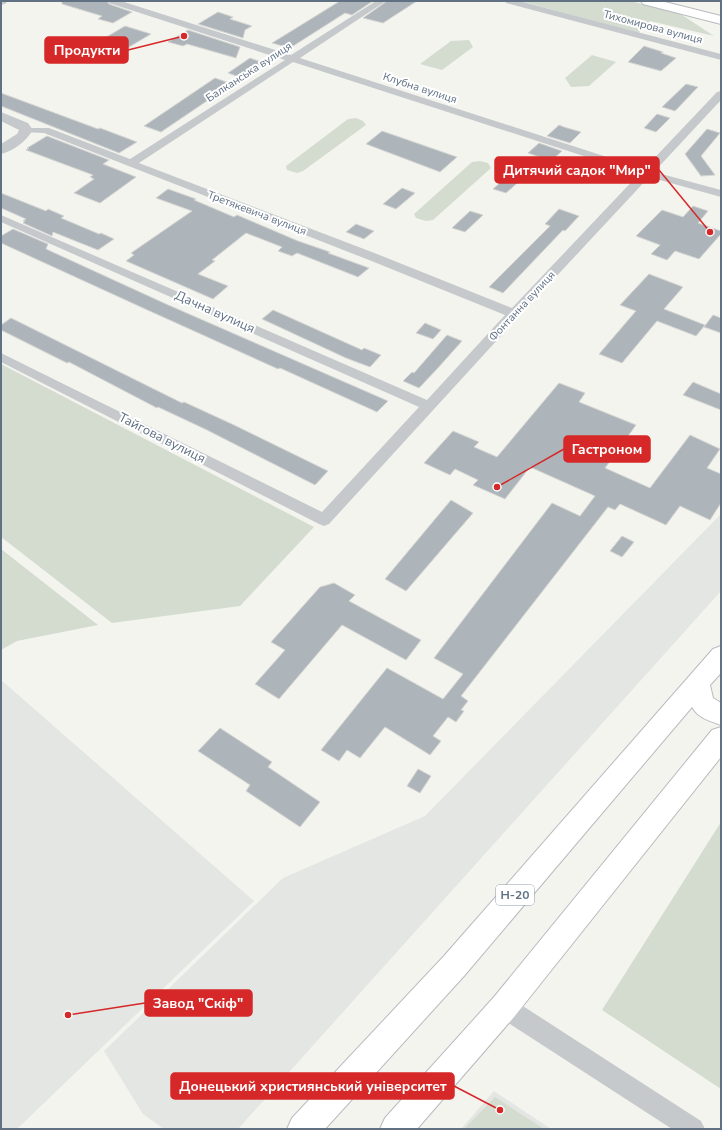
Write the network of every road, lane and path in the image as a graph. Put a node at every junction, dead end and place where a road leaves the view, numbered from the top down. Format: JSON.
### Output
{"nodes":[{"id":1,"x":112,"y":1,"type":"edge"},
{"id":2,"x":382,"y":1,"type":"edge"},
{"id":3,"x":510,"y":1,"type":"edge"},
{"id":4,"x":647,"y":1,"type":"edge"},
{"id":5,"x":678,"y":1,"type":"edge"},
{"id":6,"x":721,"y":12,"type":"edge"},
{"id":7,"x":721,"y":20,"type":"edge"},
{"id":8,"x":721,"y":57,"type":"edge"},
{"id":9,"x":291,"y":59,"type":"junction"},
{"id":10,"x":721,"y":94,"type":"edge"},
{"id":11,"x":1,"y":116,"type":"edge"},
{"id":12,"x":26,"y":130,"type":"junction"},
{"id":13,"x":1,"y":150,"type":"edge"},
{"id":14,"x":131,"y":163,"type":"junction"},
{"id":15,"x":647,"y":173,"type":"junction"},
{"id":16,"x":721,"y":194,"type":"edge"},
{"id":17,"x":1,"y":218,"type":"edge"},
{"id":18,"x":514,"y":314,"type":"junction"},
{"id":19,"x":1,"y":357,"type":"edge"},
{"id":20,"x":428,"y":406,"type":"junction"},
{"id":21,"x":324,"y":520,"type":"joint"},
{"id":22,"x":721,"y":656,"type":"edge"},
{"id":23,"x":698,"y":684,"type":"junction"},
{"id":24,"x":721,"y":714,"type":"edge"},
{"id":25,"x":721,"y":738,"type":"edge"},
{"id":26,"x":504,"y":1007,"type":"junction"},
{"id":27,"x":303,"y":1129,"type":"edge"},
{"id":28,"x":396,"y":1129,"type":"edge"},
{"id":29,"x":693,"y":1129,"type":"edge"}],
"edges":[{"from":1,"to":9,"type":"street","name":"Клубна вулиця"},
{"from":2,"to":9,"type":"street","name":"Балканська вулиця"},
{"from":3,"to":8,"type":"street","name":"Тихомирова вулиця"},
{"from":4,"to":7,"type":"main road"},
{"from":5,"to":6,"type":"main road"},
{"from":9,"to":14,"type":"street","name":"Балканська вулиця"},
{"from":9,"to":15,"type":"street","name":"Клубна вулиця"},
{"from":10,"to":15,"type":"street","name":"Фонтанна вулиця"},
{"from":11,"to":12,"type":"street"},
{"from":12,"to":13,"type":"street"},
{"from":12,"to":14,"type":"street","name":"Третякевича вулиця"},
{"from":14,"to":18,"type":"street","name":"Третякевича вулиця"},
{"from":15,"to":16,"type":"street","name":"Клубна вулиця"},
{"from":15,"to":18,"type":"street","name":"Фонтанна вулиця"},
{"from":17,"to":20,"type":"street","name":"Дачна вулиця"},
{"from":18,"to":20,"type":"street","name":"Фонтанна вулиця"},
{"from":19,"to":21,"type":"street","name":"Тайгова вулиця"},
{"from":20,"to":21,"type":"street","name":"Фонтанна вулиця"},
{"from":22,"to":23,"type":"main road","number":"Н-20"},
{"from":23,"to":24,"type":"main road"},
{"from":23,"to":27,"type":"main road","number":"Н-20"},
{"from":25,"to":26,"type":"main road"},
{"from":26,"to":28,"type":"main road"},
{"from":26,"to":29,"type":"street"}]}
